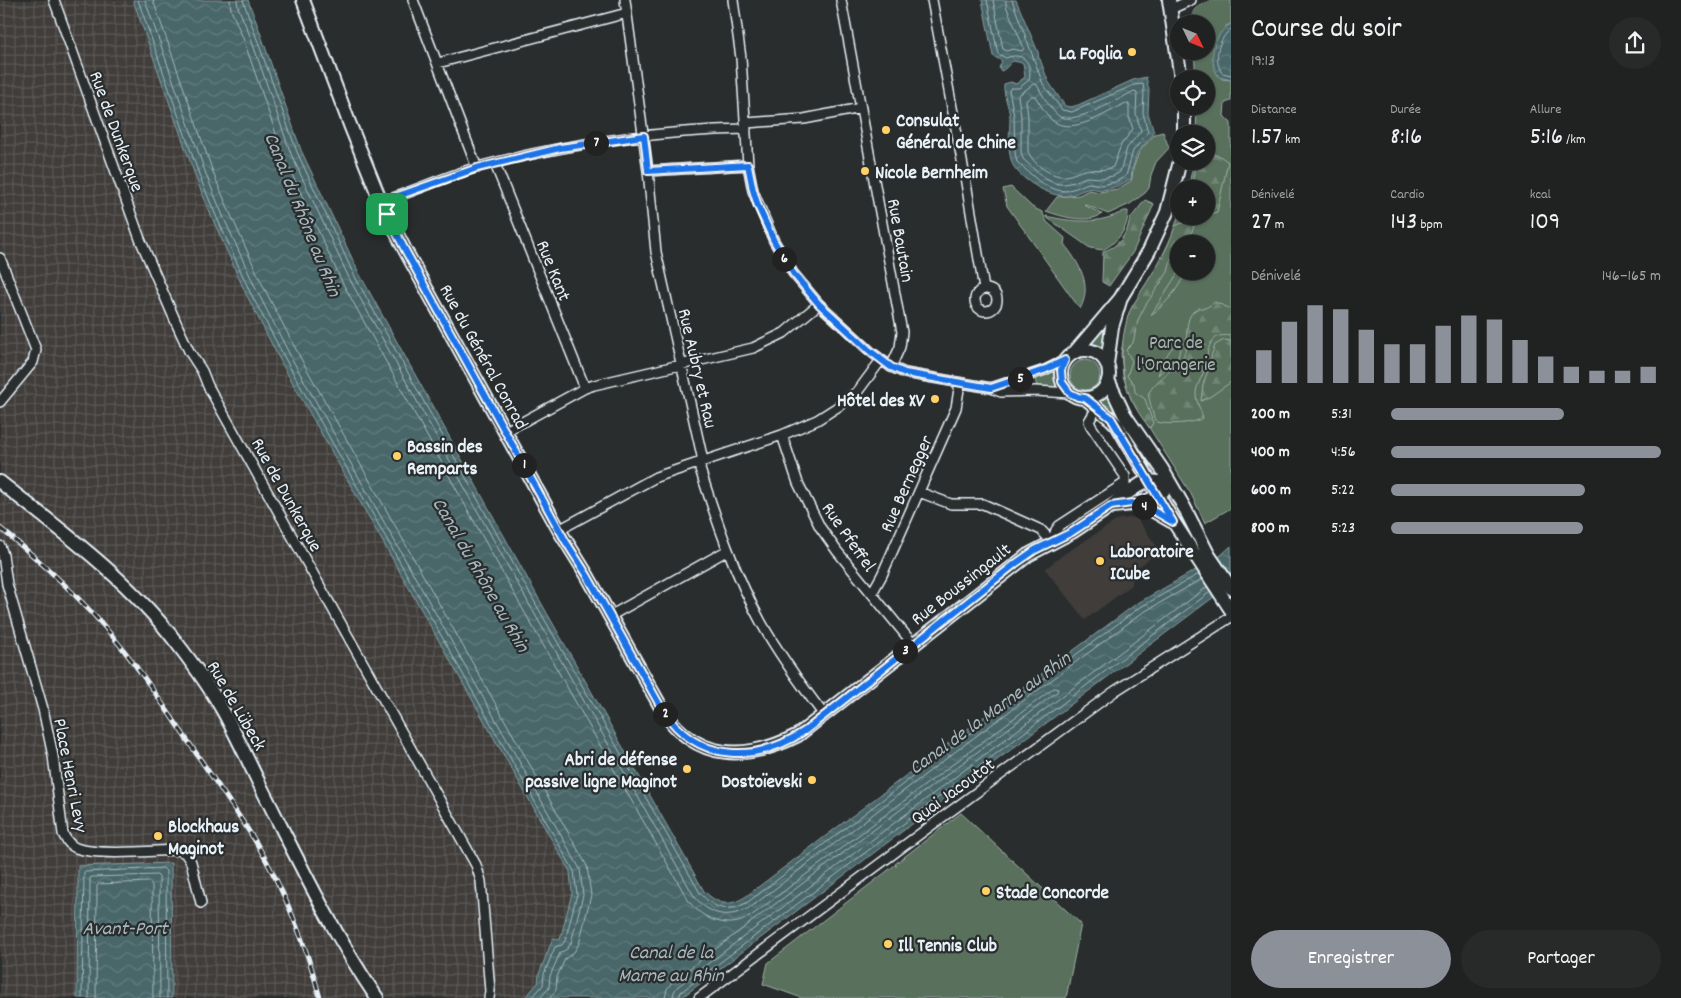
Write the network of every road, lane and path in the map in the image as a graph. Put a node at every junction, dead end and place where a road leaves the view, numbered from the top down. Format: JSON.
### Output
{"nodes":[{"id":1,"x":54,"y":0,"type":"edge"},
{"id":2,"x":303,"y":0,"type":"edge"},
{"id":3,"x":413,"y":0,"type":"edge"},
{"id":4,"x":625,"y":0,"type":"edge"},
{"id":5,"x":733,"y":0,"type":"edge"},
{"id":6,"x":841,"y":0,"type":"edge"},
{"id":7,"x":932,"y":0,"type":"edge"},
{"id":8,"x":1191,"y":0,"type":"edge"},
{"id":9,"x":1170,"y":5,"type":"edge"},
{"id":10,"x":627,"y":12,"type":"junction"},
{"id":11,"x":438,"y":63,"type":"junction"},
{"id":12,"x":1180,"y":70,"type":"edge"},
{"id":13,"x":861,"y":108,"type":"junction"},
{"id":14,"x":746,"y":126,"type":"junction"},
{"id":15,"x":644,"y":136,"type":"junction"},
{"id":16,"x":494,"y":164,"type":"junction"},
{"id":17,"x":748,"y":165,"type":"junction"},
{"id":18,"x":477,"y":168,"type":"junction"},
{"id":19,"x":1177,"y":170,"type":"edge"},
{"id":20,"x":648,"y":171,"type":"junction"},
{"id":21,"x":381,"y":202,"type":"junction"},
{"id":22,"x":0,"y":258,"type":"edge"},
{"id":23,"x":984,"y":289,"type":"dead end"},
{"id":24,"x":1120,"y":299,"type":"junction"},
{"id":25,"x":819,"y":304,"type":"junction"},
{"id":26,"x":1070,"y":356,"type":"junction"},
{"id":27,"x":881,"y":360,"type":"junction"},
{"id":28,"x":1107,"y":364,"type":"junction"},
{"id":29,"x":682,"y":365,"type":"junction"},
{"id":30,"x":891,"y":367,"type":"junction"},
{"id":31,"x":1108,"y":380,"type":"junction"},
{"id":32,"x":960,"y":383,"type":"junction"},
{"id":33,"x":585,"y":388,"type":"junction"},
{"id":34,"x":991,"y":388,"type":"junction"},
{"id":35,"x":1070,"y":393,"type":"junction"},
{"id":36,"x":1085,"y":398,"type":"junction"},
{"id":37,"x":0,"y":402,"type":"edge"},
{"id":38,"x":1097,"y":408,"type":"junction"},
{"id":39,"x":506,"y":431,"type":"junction"},
{"id":40,"x":782,"y":435,"type":"junction"},
{"id":41,"x":702,"y":462,"type":"junction"},
{"id":42,"x":1148,"y":481,"type":"junction"},
{"id":43,"x":0,"y":482,"type":"edge"},
{"id":44,"x":1170,"y":483,"type":"junction"},
{"id":45,"x":918,"y":492,"type":"junction"},
{"id":46,"x":1158,"y":496,"type":"junction"},
{"id":47,"x":1132,"y":503,"type":"junction"},
{"id":48,"x":1111,"y":506,"type":"junction"},
{"id":49,"x":1173,"y":522,"type":"junction"},
{"id":50,"x":559,"y":530,"type":"junction"},
{"id":51,"x":1052,"y":542,"type":"junction"},
{"id":52,"x":0,"y":546,"type":"edge"},
{"id":53,"x":728,"y":550,"type":"junction"},
{"id":54,"x":1203,"y":557,"type":"junction"},
{"id":55,"x":1231,"y":588,"type":"edge"},
{"id":56,"x":872,"y":593,"type":"junction"},
{"id":57,"x":1229,"y":606,"type":"edge"},
{"id":58,"x":610,"y":616,"type":"junction"},
{"id":59,"x":1231,"y":617,"type":"edge"},
{"id":60,"x":913,"y":644,"type":"junction"},
{"id":61,"x":824,"y":715,"type":"junction"},
{"id":62,"x":201,"y":903,"type":"dead end"},
{"id":63,"x":377,"y":998,"type":"edge"},
{"id":64,"x":489,"y":998,"type":"edge"},
{"id":65,"x":699,"y":998,"type":"edge"}],
"edges":[{"from":1,"to":64,"type":"street","name":"Rue de Dunkerque"},
{"from":2,"to":21,"type":"main road","name":"Rue du Général Conrad"},
{"from":3,"to":11,"type":"street"},
{"from":4,"to":10,"type":"street","name":"Rue Aubry et Rau"},
{"from":5,"to":14,"type":"street"},
{"from":6,"to":13,"type":"street","name":"Rue Bautain"},
{"from":7,"to":23,"type":"street"},
{"from":8,"to":9,"type":"street"},
{"from":9,"to":12,"type":"main road"},
{"from":10,"to":11,"type":"street"},
{"from":10,"to":15,"type":"street","name":"Rue Aubry et Rau"},
{"from":11,"to":18,"type":"street"},
{"from":13,"to":14,"type":"street"},
{"from":13,"to":30,"type":"street","name":"Rue Bautain"},
{"from":14,"to":15,"type":"street"},
{"from":14,"to":17,"type":"street"},
{"from":15,"to":16,"type":"street"},
{"from":15,"to":20,"type":"street","name":"Rue Aubry et Rau"},
{"from":16,"to":18,"type":"street"},
{"from":16,"to":33,"type":"street","name":"Rue Kant"},
{"from":17,"to":20,"type":"street"},
{"from":17,"to":25,"type":"street"},
{"from":18,"to":21,"type":"street"},
{"from":19,"to":24,"type":"main road"},
{"from":20,"to":29,"type":"street","name":"Rue Aubry et Rau"},
{"from":21,"to":39,"type":"main road","name":"Rue du Général Conrad"},
{"from":22,"to":37,"type":"street"},
{"from":24,"to":26,"type":"main road"},
{"from":24,"to":28,"type":"main road"},
{"from":25,"to":27,"type":"street"},
{"from":25,"to":29,"type":"street"},
{"from":26,"to":28,"type":"main road"},
{"from":26,"to":34,"type":"street"},
{"from":26,"to":35,"type":"main road"},
{"from":27,"to":30,"type":"street"},
{"from":27,"to":40,"type":"street"},
{"from":28,"to":31,"type":"main road"},
{"from":29,"to":33,"type":"street"},
{"from":29,"to":41,"type":"street","name":"Rue Aubry et Rau"},
{"from":30,"to":32,"type":"street"},
{"from":31,"to":36,"type":"main road"},
{"from":31,"to":44,"type":"main road"},
{"from":32,"to":34,"type":"street"},
{"from":32,"to":45,"type":"street","name":"Rue Bernegger"},
{"from":33,"to":39,"type":"street"},
{"from":34,"to":35,"type":"street"},
{"from":35,"to":36,"type":"main road"},
{"from":36,"to":38,"type":"main road"},
{"from":38,"to":42,"type":"main road"},
{"from":38,"to":51,"type":"street","name":"Rue Boussingault"},
{"from":39,"to":50,"type":"main road","name":"Rue du Général Conrad"},
{"from":40,"to":41,"type":"street"},
{"from":40,"to":56,"type":"street","name":"Rue Pfeffel"},
{"from":41,"to":50,"type":"street"},
{"from":41,"to":53,"type":"street","name":"Rue Aubry et Rau"},
{"from":42,"to":44,"type":"main road"},
{"from":42,"to":46,"type":"main road"},
{"from":42,"to":48,"type":"main road","name":"Rue Boussingault"},
{"from":43,"to":63,"type":"main road","name":"Rue de Lübeck"},
{"from":44,"to":46,"type":"main road"},
{"from":44,"to":54,"type":"main road"},
{"from":45,"to":51,"type":"street"},
{"from":45,"to":56,"type":"street","name":"Rue Bernegger"},
{"from":46,"to":47,"type":"main road","name":"Rue Boussingault"},
{"from":46,"to":49,"type":"main road"},
{"from":47,"to":48,"type":"main road","name":"Rue Boussingault"},
{"from":47,"to":49,"type":"main road","name":"Rue Boussingault"},
{"from":48,"to":51,"type":"main road","name":"Rue Boussingault"},
{"from":49,"to":54,"type":"main road"},
{"from":50,"to":58,"type":"main road","name":"Rue du Général Conrad"},
{"from":51,"to":60,"type":"main road","name":"Rue Boussingault"},
{"from":52,"to":62,"type":"street","name":"Place Henri Levy"},
{"from":53,"to":58,"type":"street"},
{"from":53,"to":61,"type":"street","name":"Rue Aubry et Rau"},
{"from":54,"to":55,"type":"main road"},
{"from":54,"to":57,"type":"main road"},
{"from":56,"to":60,"type":"street","name":"Rue Pfeffel"},
{"from":58,"to":61,"type":"main road","name":"Rue du Général Conrad"},
{"from":59,"to":65,"type":"street","name":"Quai Jacoutot"},
{"from":60,"to":61,"type":"main road","name":"Rue Boussingault"}]}
